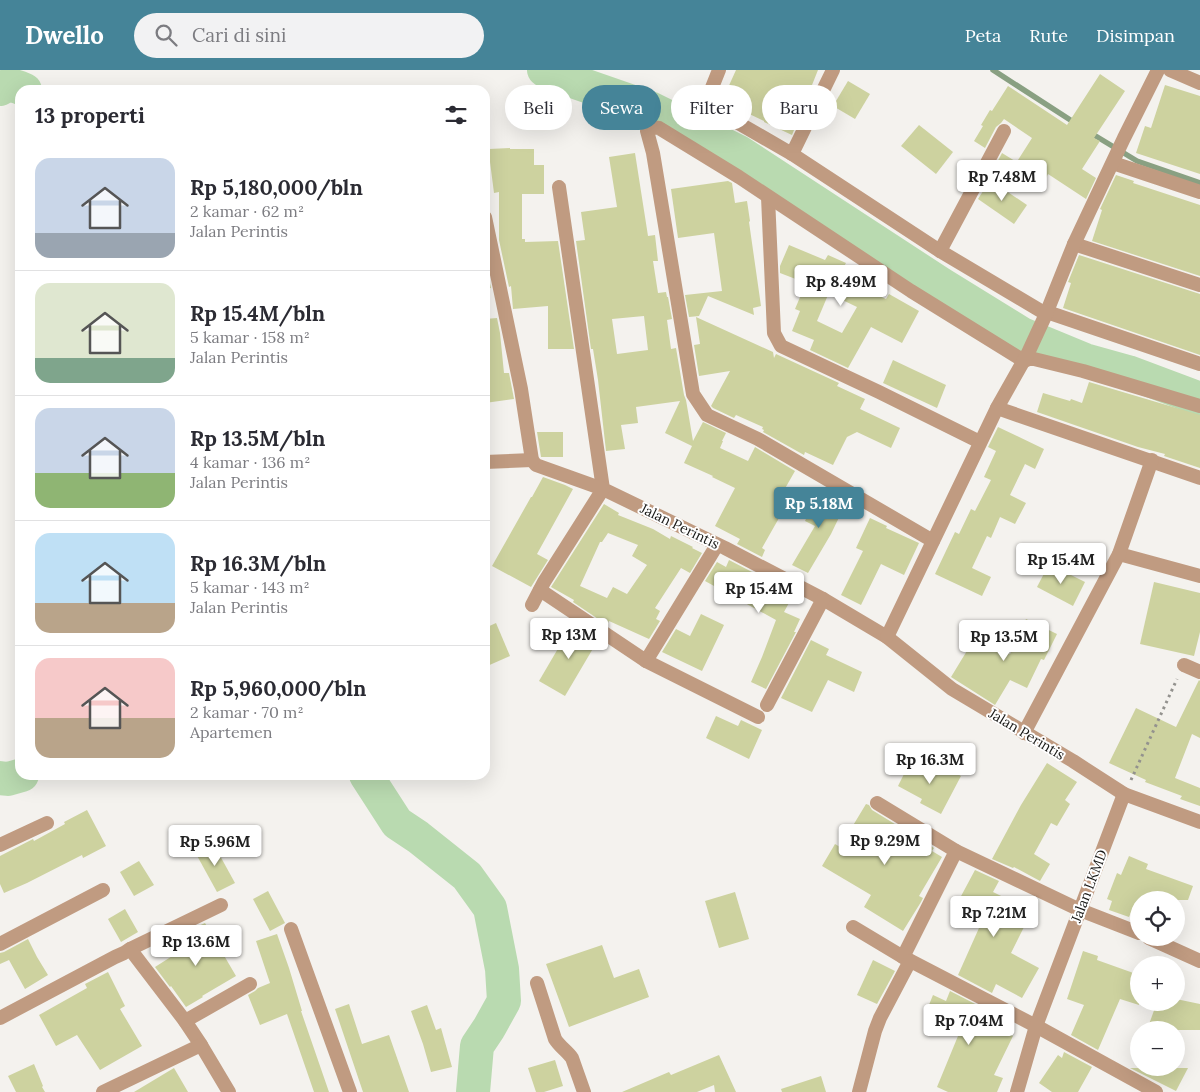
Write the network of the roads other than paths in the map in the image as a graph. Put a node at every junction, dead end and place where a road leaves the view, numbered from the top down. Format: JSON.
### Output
{"nodes":[{"id":1,"x":719,"y":70,"type":"edge"},
{"id":2,"x":833,"y":70,"type":"edge"},
{"id":3,"x":1158,"y":70,"type":"edge"},
{"id":4,"x":1170,"y":70,"type":"edge"},
{"id":5,"x":1200,"y":83,"type":"edge"},
{"id":6,"x":1004,"y":131,"type":"dead end"},
{"id":7,"x":792,"y":154,"type":"junction"},
{"id":8,"x":1113,"y":163,"type":"junction"},
{"id":9,"x":559,"y":187,"type":"dead end"},
{"id":10,"x":1200,"y":192,"type":"edge"},
{"id":11,"x":768,"y":197,"type":"junction"},
{"id":12,"x":490,"y":241,"type":"edge"},
{"id":13,"x":1074,"y":244,"type":"junction"},
{"id":14,"x":940,"y":251,"type":"junction"},
{"id":15,"x":1200,"y":285,"type":"edge"},
{"id":16,"x":1046,"y":314,"type":"junction"},
{"id":17,"x":1026,"y":357,"type":"junction"},
{"id":18,"x":1200,"y":364,"type":"edge"},
{"id":19,"x":1200,"y":406,"type":"edge"},
{"id":20,"x":997,"y":408,"type":"junction"},
{"id":21,"x":980,"y":442,"type":"junction"},
{"id":22,"x":532,"y":460,"type":"junction"},
{"id":23,"x":1152,"y":460,"type":"junction"},
{"id":24,"x":490,"y":462,"type":"edge"},
{"id":25,"x":1200,"y":478,"type":"edge"},
{"id":26,"x":603,"y":489,"type":"junction"},
{"id":27,"x":933,"y":541,"type":"junction"},
{"id":28,"x":717,"y":544,"type":"junction"},
{"id":29,"x":1119,"y":554,"type":"junction"},
{"id":30,"x":1200,"y":576,"type":"edge"},
{"id":31,"x":540,"y":590,"type":"junction"},
{"id":32,"x":823,"y":599,"type":"junction"},
{"id":33,"x":532,"y":605,"type":"dead end"},
{"id":34,"x":887,"y":637,"type":"junction"},
{"id":35,"x":646,"y":661,"type":"junction"},
{"id":36,"x":1184,"y":665,"type":"road end"},
{"id":37,"x":1200,"y":672,"type":"edge"},
{"id":38,"x":767,"y":705,"type":"dead end"},
{"id":39,"x":758,"y":717,"type":"dead end"},
{"id":40,"x":1024,"y":733,"type":"junction"},
{"id":41,"x":1124,"y":794,"type":"junction"},
{"id":42,"x":877,"y":803,"type":"dead end"},
{"id":43,"x":1200,"y":822,"type":"edge"},
{"id":44,"x":47,"y":823,"type":"dead end"},
{"id":45,"x":0,"y":845,"type":"edge"},
{"id":46,"x":956,"y":851,"type":"junction"},
{"id":47,"x":103,"y":890,"type":"dead end"},
{"id":48,"x":221,"y":906,"type":"dead end"},
{"id":49,"x":1080,"y":910,"type":"junction"},
{"id":50,"x":853,"y":926,"type":"dead end"},
{"id":51,"x":291,"y":929,"type":"dead end"},
{"id":52,"x":1130,"y":929,"type":"edge"},
{"id":53,"x":0,"y":944,"type":"edge"},
{"id":54,"x":1168,"y":946,"type":"edge"},
{"id":55,"x":130,"y":949,"type":"junction"},
{"id":56,"x":907,"y":959,"type":"junction"},
{"id":57,"x":1200,"y":960,"type":"edge"},
{"id":58,"x":537,"y":983,"type":"dead end"},
{"id":59,"x":250,"y":984,"type":"dead end"},
{"id":60,"x":0,"y":1018,"type":"edge"},
{"id":61,"x":185,"y":1021,"type":"junction"},
{"id":62,"x":1036,"y":1026,"type":"junction"},
{"id":63,"x":201,"y":1045,"type":"junction"},
{"id":64,"x":103,"y":1092,"type":"edge"},
{"id":65,"x":229,"y":1092,"type":"edge"},
{"id":66,"x":350,"y":1092,"type":"edge"},
{"id":67,"x":584,"y":1092,"type":"edge"},
{"id":68,"x":859,"y":1092,"type":"edge"},
{"id":69,"x":1017,"y":1092,"type":"edge"},
{"id":70,"x":1156,"y":1092,"type":"edge"}],
"edges":[{"from":1,"to":7,"type":"street"},
{"from":2,"to":7,"type":"street"},
{"from":3,"to":8,"type":"street"},
{"from":4,"to":5,"type":"street"},
{"from":6,"to":14,"type":"street"},
{"from":7,"to":14,"type":"street"},
{"from":8,"to":10,"type":"street"},
{"from":8,"to":13,"type":"street"},
{"from":9,"to":26,"type":"street"},
{"from":11,"to":17,"type":"street"},
{"from":11,"to":21,"type":"street"},
{"from":11,"to":27,"type":"street"},
{"from":12,"to":22,"type":"street"},
{"from":13,"to":15,"type":"street"},
{"from":13,"to":16,"type":"street"},
{"from":14,"to":16,"type":"street"},
{"from":16,"to":17,"type":"street"},
{"from":16,"to":18,"type":"street"},
{"from":17,"to":19,"type":"street"},
{"from":17,"to":20,"type":"street"},
{"from":20,"to":21,"type":"street"},
{"from":20,"to":23,"type":"street"},
{"from":21,"to":27,"type":"street"},
{"from":22,"to":24,"type":"street"},
{"from":22,"to":26,"type":"street","name":"Jalan Perintis"},
{"from":23,"to":25,"type":"street"},
{"from":23,"to":29,"type":"street"},
{"from":26,"to":28,"type":"street","name":"Jalan Perintis"},
{"from":26,"to":31,"type":"street"},
{"from":27,"to":34,"type":"street"},
{"from":28,"to":32,"type":"street","name":"Jalan Perintis"},
{"from":28,"to":35,"type":"street"},
{"from":29,"to":30,"type":"street"},
{"from":29,"to":40,"type":"street"},
{"from":31,"to":33,"type":"street"},
{"from":31,"to":35,"type":"street"},
{"from":32,"to":34,"type":"street","name":"Jalan Perintis"},
{"from":32,"to":38,"type":"street"},
{"from":34,"to":40,"type":"street","name":"Jalan Perintis"},
{"from":35,"to":39,"type":"street"},
{"from":36,"to":37,"type":"street"},
{"from":40,"to":41,"type":"street","name":"Jalan Perintis"},
{"from":41,"to":43,"type":"street","name":"Jalan Perintis"},
{"from":41,"to":49,"type":"street","name":"Jalan LKMD"},
{"from":42,"to":46,"type":"street"},
{"from":44,"to":45,"type":"street"},
{"from":46,"to":49,"type":"street"},
{"from":46,"to":56,"type":"street"},
{"from":47,"to":53,"type":"street"},
{"from":48,"to":55,"type":"street"},
{"from":49,"to":52,"type":"street"},
{"from":49,"to":62,"type":"street","name":"Jalan LKMD"},
{"from":50,"to":56,"type":"street"},
{"from":51,"to":66,"type":"street"},
{"from":54,"to":57,"type":"street"},
{"from":55,"to":60,"type":"street"},
{"from":55,"to":61,"type":"street"},
{"from":56,"to":62,"type":"street"},
{"from":56,"to":68,"type":"street"},
{"from":58,"to":67,"type":"street"},
{"from":59,"to":61,"type":"street"},
{"from":61,"to":63,"type":"street"},
{"from":62,"to":69,"type":"street","name":"Jalan LKMD"},
{"from":62,"to":70,"type":"street"},
{"from":63,"to":64,"type":"street"},
{"from":63,"to":65,"type":"street"}]}
